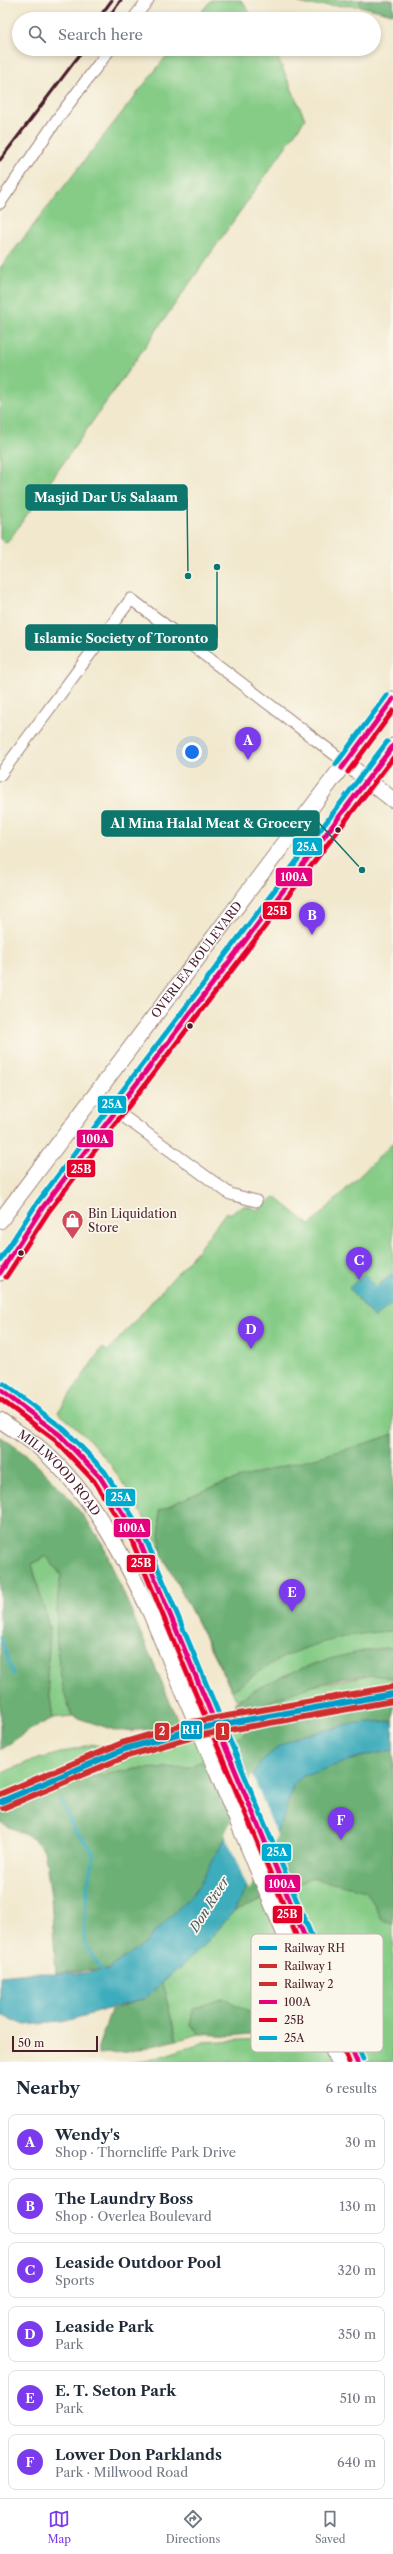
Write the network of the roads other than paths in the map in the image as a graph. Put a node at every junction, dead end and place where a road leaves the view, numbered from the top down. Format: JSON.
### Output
{"nodes":[{"id":1,"x":148,"y":0,"type":"edge"},
{"id":2,"x":139,"y":12,"type":"edge"},
{"id":3,"x":105,"y":56,"type":"edge"},
{"id":4,"x":0,"y":203,"type":"edge"},
{"id":5,"x":393,"y":699,"type":"edge"},
{"id":6,"x":393,"y":746,"type":"edge"},
{"id":7,"x":346,"y":763,"type":"junction"},
{"id":8,"x":0,"y":775,"type":"edge"},
{"id":9,"x":366,"y":780,"type":"junction"},
{"id":10,"x":393,"y":800,"type":"edge"},
{"id":11,"x":94,"y":1095,"type":"junction"},
{"id":12,"x":116,"y":1112,"type":"junction"},
{"id":13,"x":256,"y":1201,"type":"dead end"},
{"id":14,"x":0,"y":1221,"type":"edge"},
{"id":15,"x":0,"y":1273,"type":"edge"},
{"id":16,"x":0,"y":1390,"type":"edge"},
{"id":17,"x":0,"y":1420,"type":"edge"},
{"id":18,"x":285,"y":1934,"type":"edge"},
{"id":19,"x":303,"y":1934,"type":"edge"},
{"id":20,"x":334,"y":2052,"type":"edge"},
{"id":21,"x":352,"y":2052,"type":"edge"},
{"id":22,"x":338,"y":2062,"type":"edge"},
{"id":23,"x":356,"y":2062,"type":"edge"}],
"edges":[{"from":1,"to":2,"type":"street"},
{"from":3,"to":4,"type":"street"},
{"from":5,"to":7,"type":"main road","name":"OVERLEA BOULEVARD"},
{"from":6,"to":9,"type":"main road"},
{"from":7,"to":8,"type":"street"},
{"from":7,"to":9,"type":"main road"},
{"from":7,"to":11,"type":"main road","name":"OVERLEA BOULEVARD"},
{"from":9,"to":10,"type":"main road"},
{"from":9,"to":12,"type":"main road"},
{"from":11,"to":12,"type":"street"},
{"from":11,"to":14,"type":"main road","name":"OVERLEA BOULEVARD"},
{"from":12,"to":13,"type":"street"},
{"from":12,"to":15,"type":"main road"},
{"from":16,"to":19,"type":"main road","name":"MILLWOOD ROAD"},
{"from":17,"to":18,"type":"main road","name":"MILLWOOD ROAD"},
{"from":20,"to":22,"type":"main road","name":"MILLWOOD ROAD"},
{"from":21,"to":23,"type":"main road","name":"MILLWOOD ROAD"}]}
